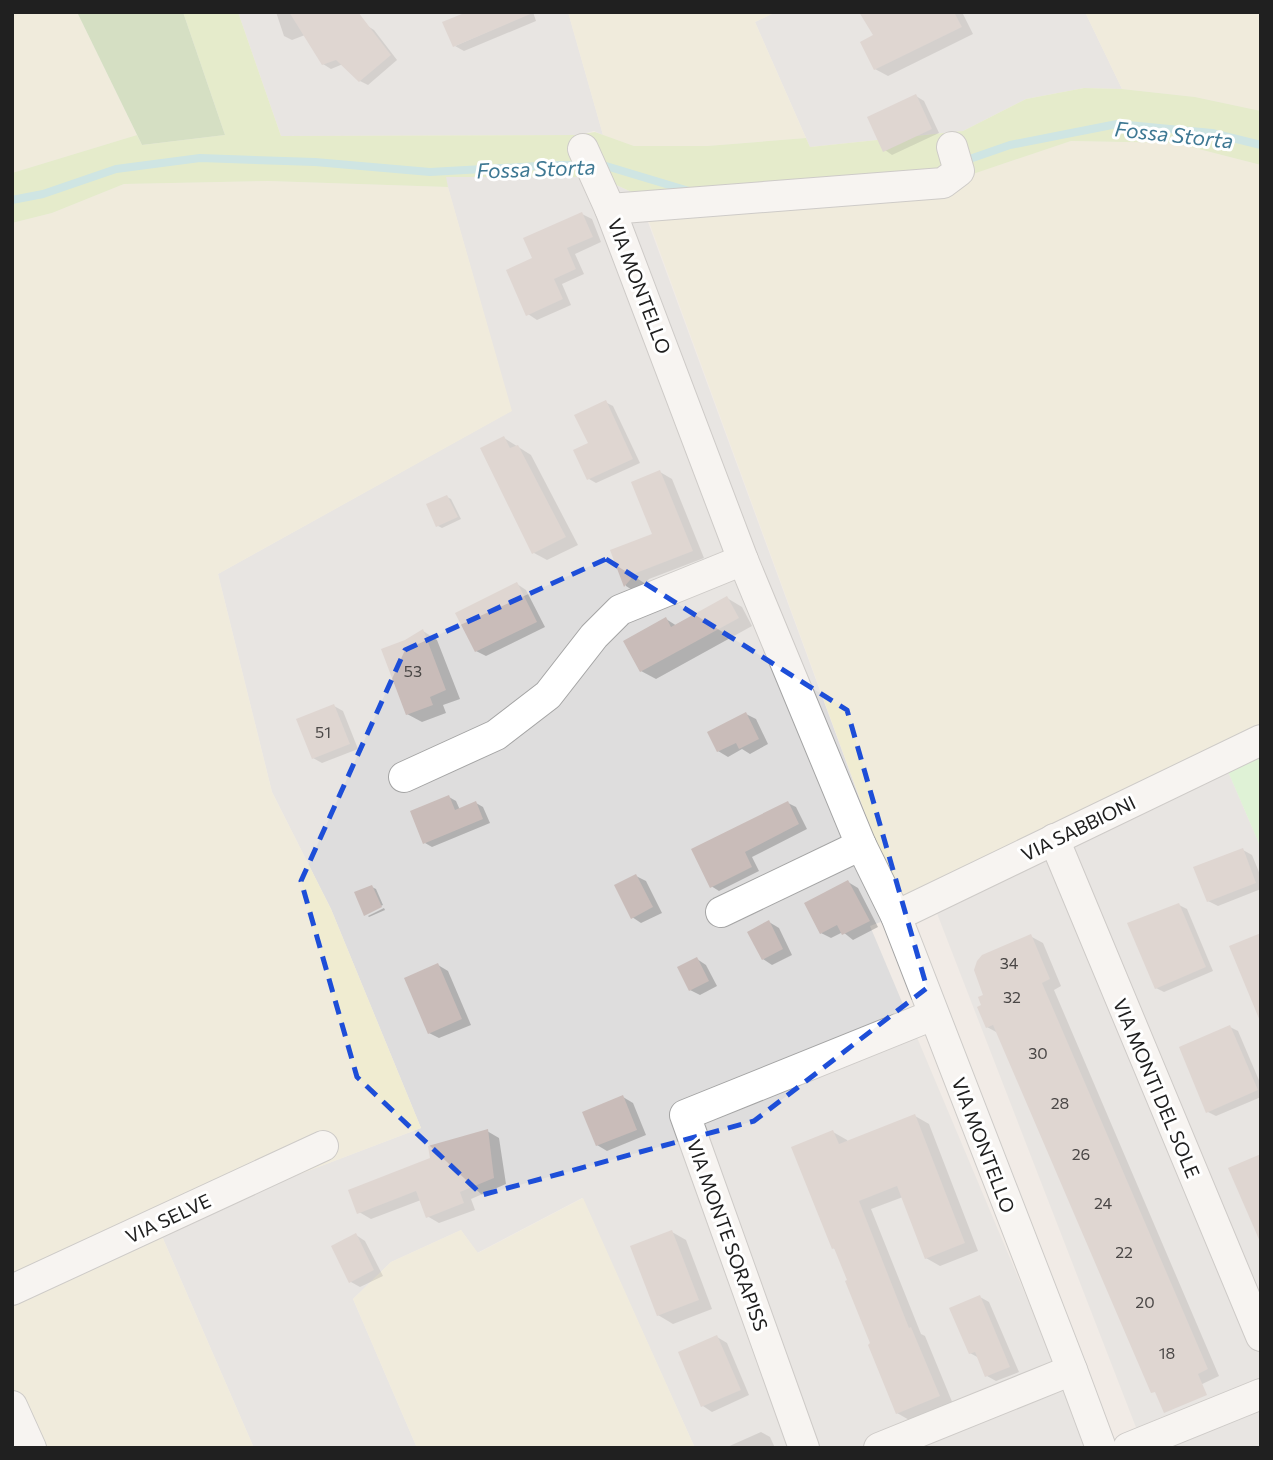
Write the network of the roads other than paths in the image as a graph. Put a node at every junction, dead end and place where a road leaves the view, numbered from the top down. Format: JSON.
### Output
{"nodes":[{"id":1,"x":955,"y":159,"type":"dead end"},
{"id":2,"x":588,"y":160,"type":"dead end"},
{"id":3,"x":610,"y":209,"type":"junction"},
{"id":4,"x":743,"y":560,"type":"junction"},
{"id":5,"x":1261,"y":740,"type":"edge"},
{"id":6,"x":404,"y":777,"type":"dead end"},
{"id":7,"x":1054,"y":839,"type":"junction"},
{"id":8,"x":861,"y":845,"type":"junction"},
{"id":9,"x":721,"y":912,"type":"dead end"},
{"id":10,"x":895,"y":916,"type":"junction"},
{"id":11,"x":933,"y":1015,"type":"junction"},
{"id":12,"x":323,"y":1146,"type":"dead end"},
{"id":13,"x":12,"y":1290,"type":"edge"},
{"id":14,"x":1261,"y":1336,"type":"edge"},
{"id":15,"x":1072,"y":1370,"type":"junction"},
{"id":16,"x":1261,"y":1394,"type":"edge"},
{"id":17,"x":12,"y":1406,"type":"edge"},
{"id":18,"x":31,"y":1448,"type":"edge"},
{"id":19,"x":804,"y":1448,"type":"edge"},
{"id":20,"x":879,"y":1448,"type":"edge"},
{"id":21,"x":1101,"y":1448,"type":"edge"},
{"id":22,"x":1128,"y":1448,"type":"edge"}],
"edges":[{"from":1,"to":3,"type":"street","name":"VIA MONTELLO"},
{"from":2,"to":3,"type":"street"},
{"from":3,"to":4,"type":"street","name":"VIA MONTELLO"},
{"from":4,"to":6,"type":"street"},
{"from":4,"to":8,"type":"street","name":"VIA MONTELLO"},
{"from":5,"to":7,"type":"street","name":"VIA SABBIONI"},
{"from":7,"to":10,"type":"street","name":"VIA SABBIONI"},
{"from":7,"to":14,"type":"street","name":"VIA MONTI DEL SOLE"},
{"from":8,"to":9,"type":"street"},
{"from":8,"to":10,"type":"street","name":"VIA MONTELLO"},
{"from":10,"to":11,"type":"street","name":"VIA MONTELLO"},
{"from":11,"to":15,"type":"street","name":"VIA MONTELLO"},
{"from":11,"to":19,"type":"street","name":"VIA MONTE SORAPISS"},
{"from":12,"to":13,"type":"street","name":"VIA SELVE"},
{"from":15,"to":20,"type":"street"},
{"from":15,"to":21,"type":"street","name":"VIA MONTELLO"},
{"from":16,"to":22,"type":"street"},
{"from":17,"to":18,"type":"street"}]}
